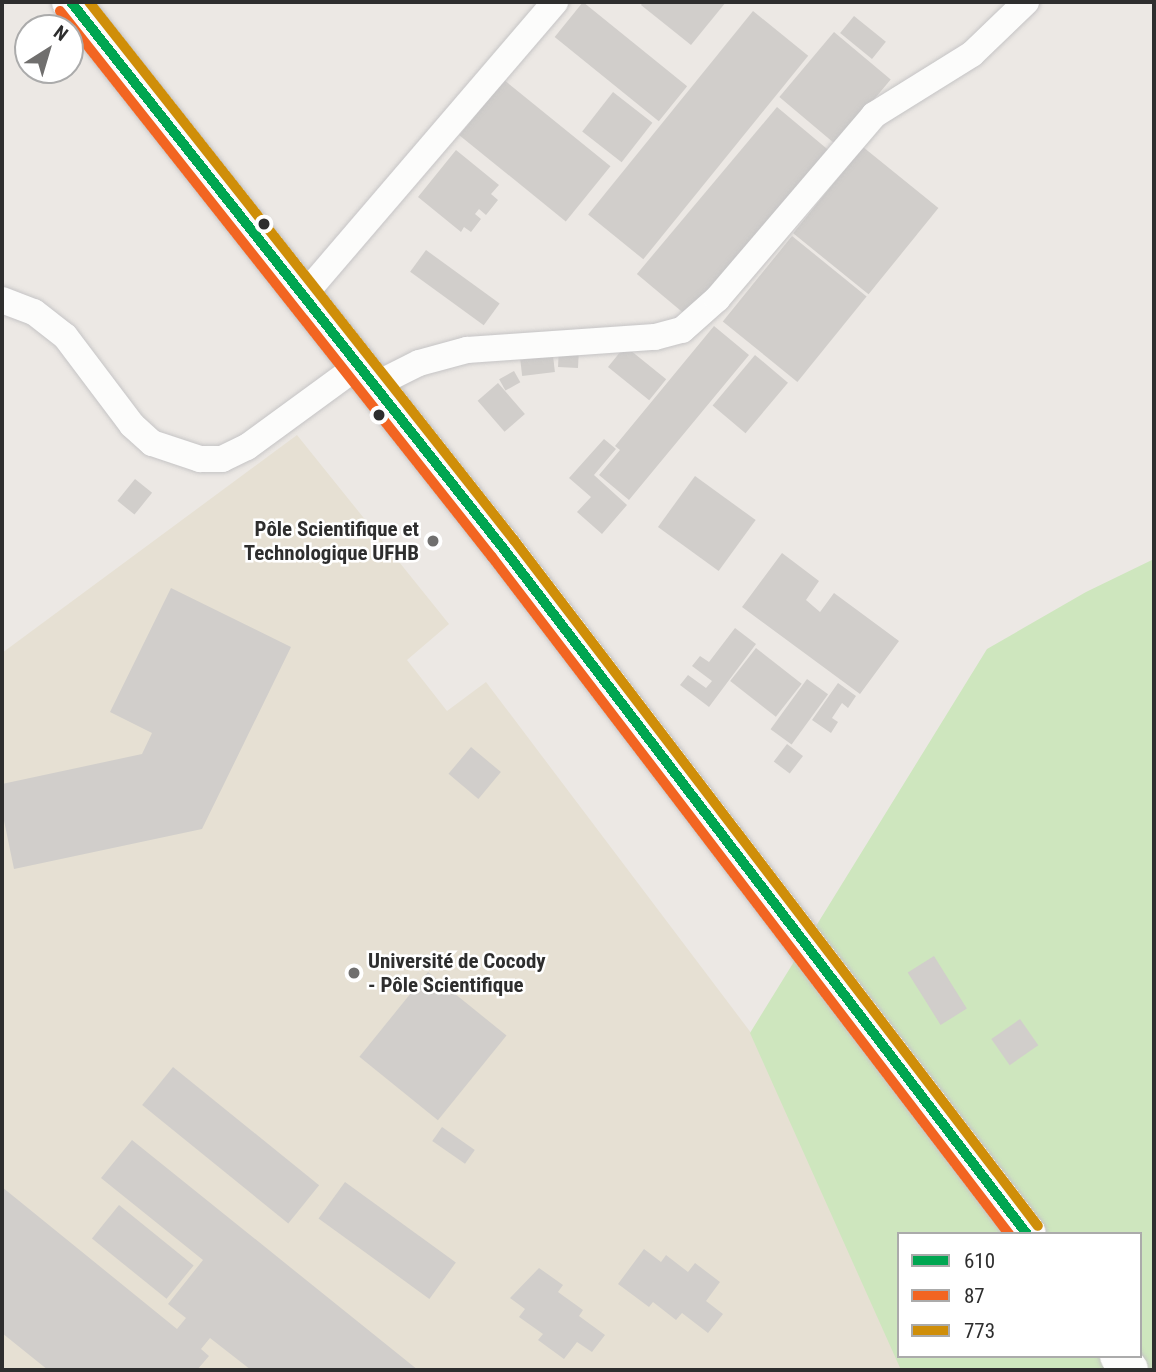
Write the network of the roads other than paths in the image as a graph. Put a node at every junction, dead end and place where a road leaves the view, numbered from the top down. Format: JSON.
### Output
{"nodes":[{"id":1,"x":71,"y":2,"type":"edge"},
{"id":2,"x":555,"y":2,"type":"edge"},
{"id":3,"x":1026,"y":2,"type":"edge"},
{"id":4,"x":304,"y":295,"type":"junction"},
{"id":5,"x":2,"y":300,"type":"edge"},
{"id":6,"x":366,"y":376,"type":"junction"},
{"id":7,"x":1025,"y":1232,"type":"edge"}],
"edges":[{"from":1,"to":4,"type":"main road"},
{"from":2,"to":4,"type":"street"},
{"from":3,"to":6,"type":"street"},
{"from":4,"to":6,"type":"main road"},
{"from":5,"to":6,"type":"street"},
{"from":6,"to":7,"type":"main road"}]}
